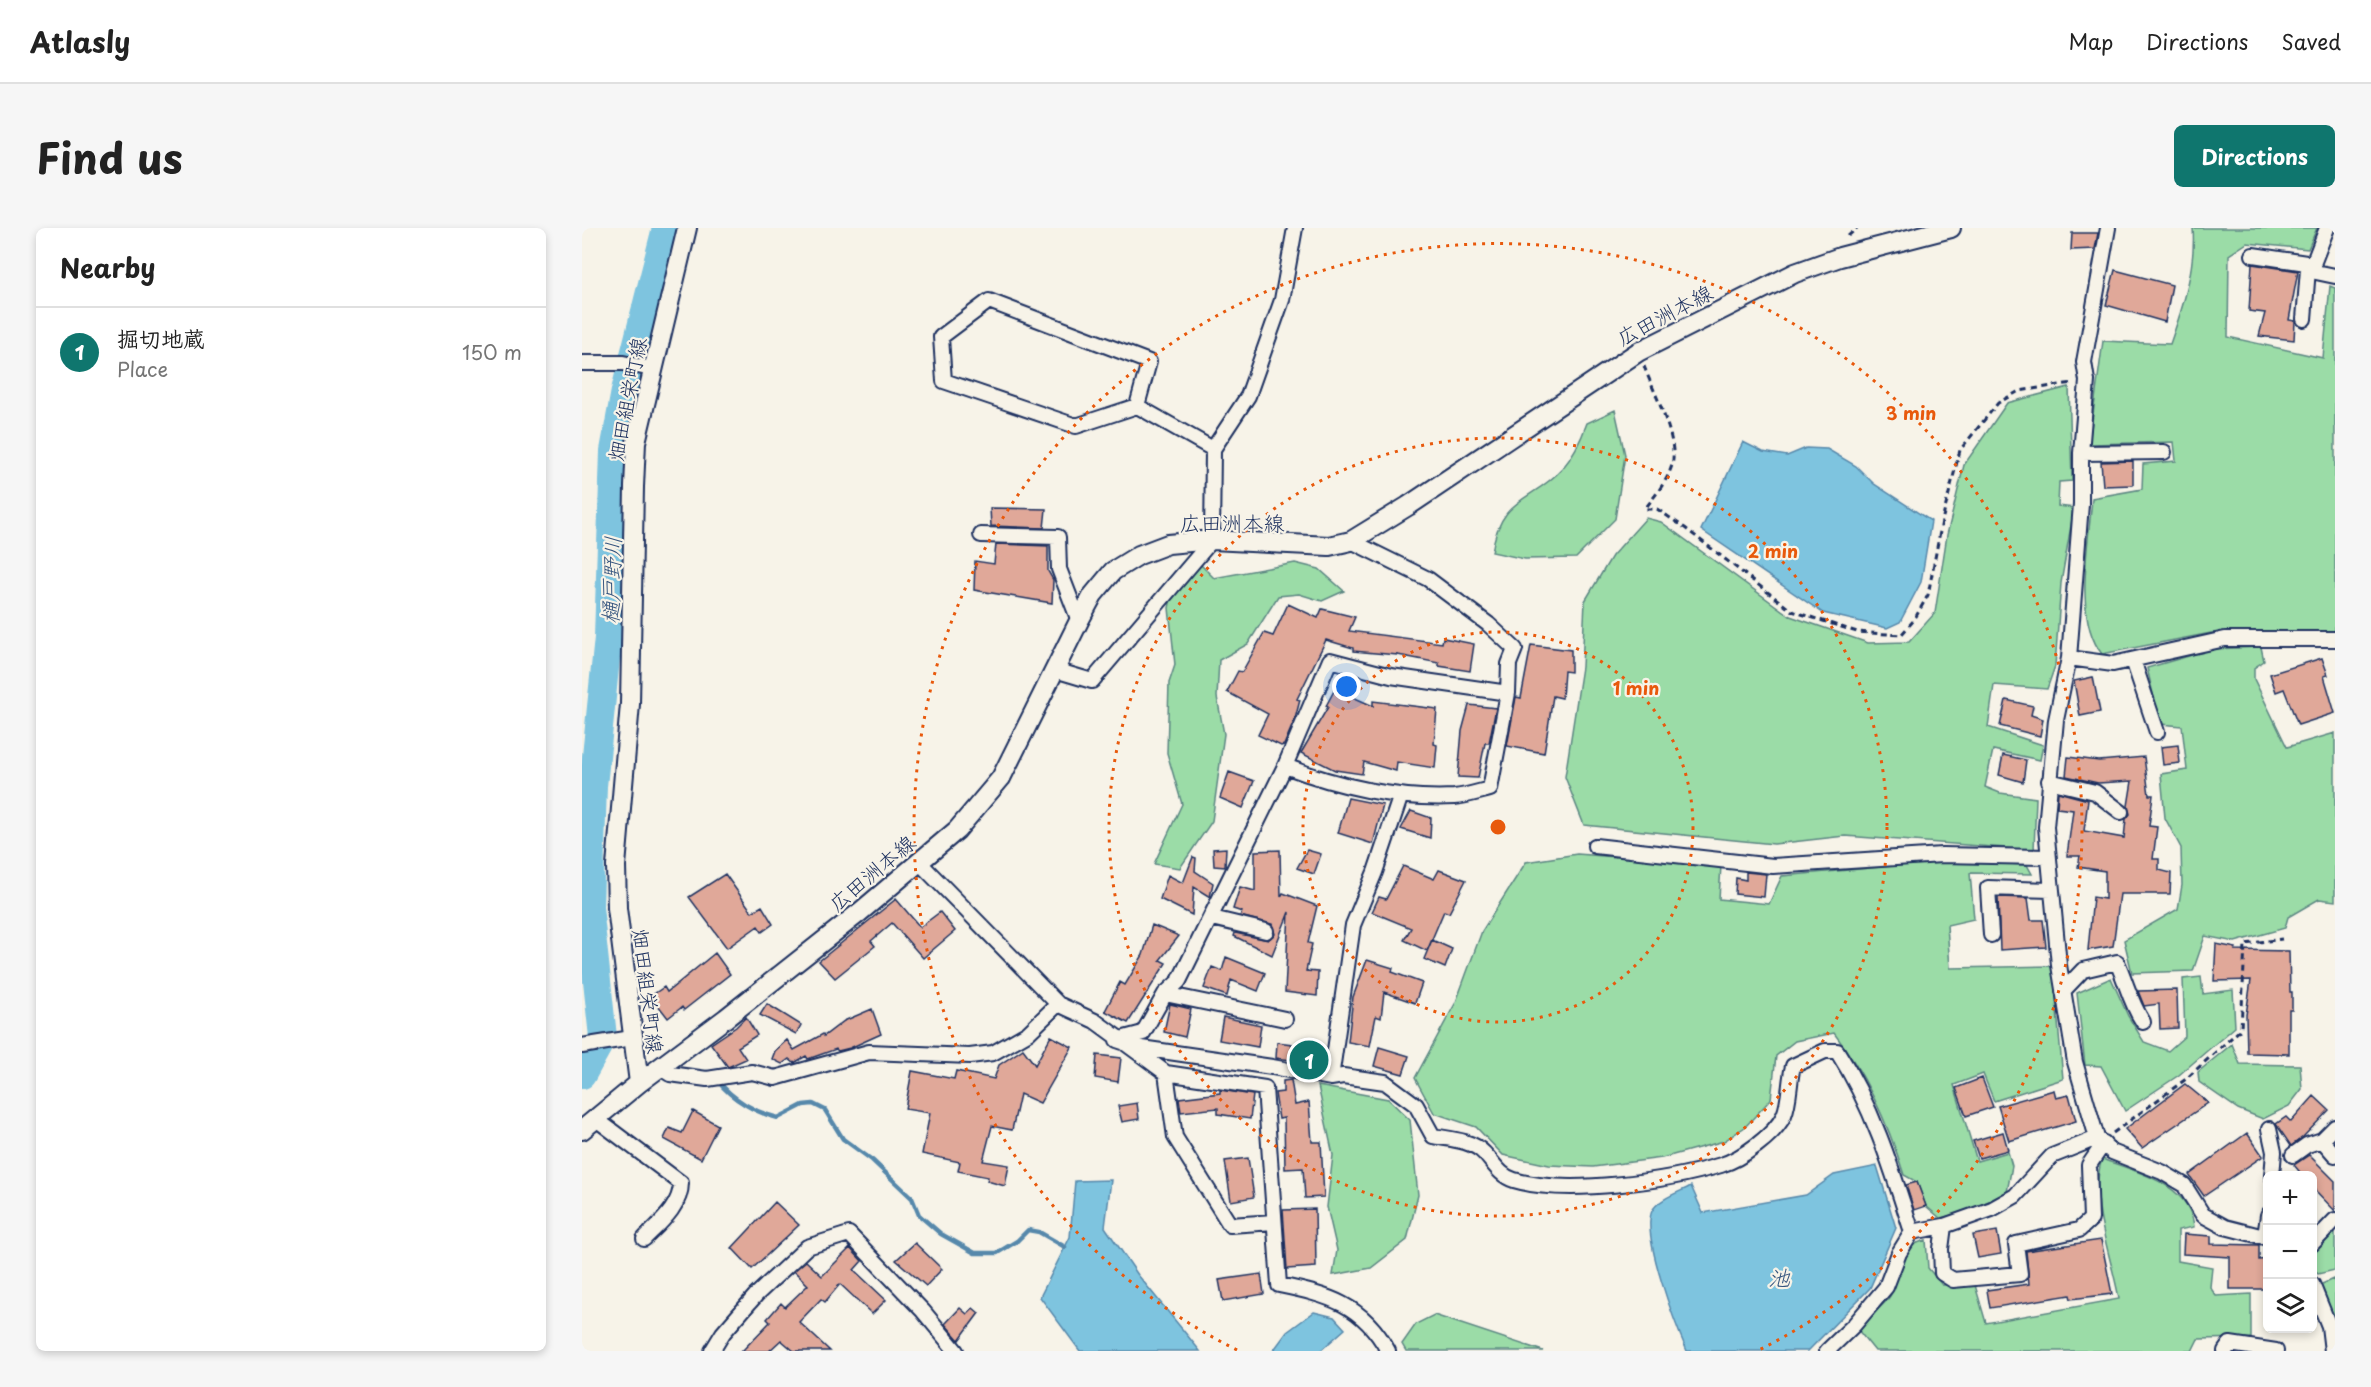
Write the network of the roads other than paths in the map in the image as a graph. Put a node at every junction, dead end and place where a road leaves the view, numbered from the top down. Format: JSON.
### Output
{"nodes":[{"id":1,"x":687,"y":228,"type":"edge"},
{"id":2,"x":1295,"y":228,"type":"edge"},
{"id":3,"x":1951,"y":228,"type":"edge"},
{"id":4,"x":2108,"y":228,"type":"edge"},
{"id":5,"x":2327,"y":228,"type":"edge"},
{"id":6,"x":2253,"y":255,"type":"dead end"},
{"id":7,"x":2313,"y":264,"type":"junction"},
{"id":8,"x":2335,"y":276,"type":"edge"},
{"id":9,"x":2304,"y":319,"type":"dead end"},
{"id":10,"x":582,"y":363,"type":"edge"},
{"id":11,"x":652,"y":369,"type":"junction"},
{"id":12,"x":1137,"y":406,"type":"junction"},
{"id":13,"x":1213,"y":449,"type":"junction"},
{"id":14,"x":2164,"y":452,"type":"dead end"},
{"id":15,"x":2081,"y":453,"type":"junction"},
{"id":16,"x":981,"y":535,"type":"dead end"},
{"id":17,"x":1212,"y":540,"type":"junction"},
{"id":18,"x":1351,"y":541,"type":"junction"},
{"id":19,"x":1079,"y":621,"type":"junction"},
{"id":20,"x":2335,"y":639,"type":"edge"},
{"id":21,"x":2069,"y":658,"type":"junction"},
{"id":22,"x":2133,"y":660,"type":"junction"},
{"id":23,"x":1055,"y":670,"type":"junction"},
{"id":24,"x":1508,"y":693,"type":"junction"},
{"id":25,"x":2157,"y":732,"type":"dead end"},
{"id":26,"x":1285,"y":766,"type":"junction"},
{"id":27,"x":2049,"y":781,"type":"junction"},
{"id":28,"x":1401,"y":795,"type":"junction"},
{"id":29,"x":2121,"y":812,"type":"dead end"},
{"id":30,"x":1595,"y":846,"type":"dead end"},
{"id":31,"x":2047,"y":857,"type":"junction"},
{"id":32,"x":919,"y":862,"type":"junction"},
{"id":33,"x":2051,"y":890,"type":"junction"},
{"id":34,"x":1212,"y":918,"type":"junction"},
{"id":35,"x":1266,"y":931,"type":"dead end"},
{"id":36,"x":1991,"y":935,"type":"dead end"},
{"id":37,"x":2063,"y":991,"type":"junction"},
{"id":38,"x":1165,"y":994,"type":"junction"},
{"id":39,"x":1058,"y":1004,"type":"junction"},
{"id":40,"x":1285,"y":1019,"type":"dead end"},
{"id":41,"x":2143,"y":1023,"type":"dead end"},
{"id":42,"x":629,"y":1039,"type":"junction"},
{"id":43,"x":1118,"y":1040,"type":"junction"},
{"id":44,"x":582,"y":1046,"type":"edge"},
{"id":45,"x":659,"y":1067,"type":"junction"},
{"id":46,"x":1166,"y":1073,"type":"junction"},
{"id":47,"x":1331,"y":1078,"type":"junction"},
{"id":48,"x":639,"y":1083,"type":"junction"},
{"id":49,"x":589,"y":1124,"type":"edge"},
{"id":50,"x":2335,"y":1127,"type":"edge"},
{"id":51,"x":2269,"y":1129,"type":"dead end"},
{"id":52,"x":2104,"y":1138,"type":"junction"},
{"id":53,"x":2322,"y":1140,"type":"junction"},
{"id":54,"x":2293,"y":1155,"type":"dead end"},
{"id":55,"x":2335,"y":1155,"type":"edge"},
{"id":56,"x":2272,"y":1171,"type":"edge"},
{"id":57,"x":2335,"y":1220,"type":"edge"},
{"id":58,"x":1274,"y":1222,"type":"junction"},
{"id":59,"x":1944,"y":1226,"type":"junction"},
{"id":60,"x":1912,"y":1232,"type":"junction"},
{"id":61,"x":2263,"y":1237,"type":"edge"},
{"id":62,"x":644,"y":1239,"type":"dead end"},
{"id":63,"x":2317,"y":1240,"type":"edge"},
{"id":64,"x":2317,"y":1294,"type":"edge"},
{"id":65,"x":712,"y":1351,"type":"edge"},
{"id":66,"x":956,"y":1351,"type":"edge"},
{"id":67,"x":1388,"y":1351,"type":"edge"},
{"id":68,"x":1827,"y":1351,"type":"edge"},
{"id":69,"x":2225,"y":1351,"type":"edge"},
{"id":70,"x":2276,"y":1351,"type":"edge"},
{"id":71,"x":2331,"y":1351,"type":"edge"}],
"edges":[{"from":1,"to":11,"type":"main road","name":"畑田組栄町線"},
{"from":2,"to":13,"type":"street"},
{"from":3,"to":18,"type":"main road","name":"広田洲本線"},
{"from":4,"to":15,"type":"street"},
{"from":5,"to":7,"type":"street"},
{"from":6,"to":7,"type":"street"},
{"from":7,"to":8,"type":"street"},
{"from":7,"to":9,"type":"street"},
{"from":10,"to":11,"type":"street"},
{"from":11,"to":42,"type":"main road","name":"畑田組栄町線"},
{"from":12,"to":12,"type":"street"},
{"from":12,"to":13,"type":"street"},
{"from":13,"to":17,"type":"street"},
{"from":14,"to":15,"type":"street"},
{"from":15,"to":21,"type":"street"},
{"from":16,"to":19,"type":"street"},
{"from":17,"to":18,"type":"main road","name":"広田洲本線"},
{"from":17,"to":19,"type":"main road","name":"広田洲本線"},
{"from":17,"to":23,"type":"street"},
{"from":18,"to":24,"type":"street"},
{"from":19,"to":23,"type":"main road","name":"広田洲本線"},
{"from":20,"to":22,"type":"street"},
{"from":21,"to":22,"type":"street"},
{"from":21,"to":27,"type":"street"},
{"from":22,"to":25,"type":"street"},
{"from":23,"to":32,"type":"main road","name":"広田洲本線"},
{"from":24,"to":26,"type":"street"},
{"from":24,"to":28,"type":"street"},
{"from":26,"to":28,"type":"street"},
{"from":26,"to":34,"type":"street"},
{"from":27,"to":29,"type":"street"},
{"from":27,"to":31,"type":"street"},
{"from":28,"to":47,"type":"street"},
{"from":30,"to":31,"type":"street"},
{"from":31,"to":33,"type":"street"},
{"from":32,"to":39,"type":"street"},
{"from":32,"to":45,"type":"main road","name":"広田洲本線"},
{"from":33,"to":36,"type":"street"},
{"from":33,"to":37,"type":"street"},
{"from":34,"to":35,"type":"street"},
{"from":34,"to":38,"type":"street"},
{"from":37,"to":41,"type":"street"},
{"from":37,"to":52,"type":"street"},
{"from":38,"to":40,"type":"street"},
{"from":38,"to":43,"type":"street"},
{"from":39,"to":43,"type":"street"},
{"from":39,"to":45,"type":"street"},
{"from":42,"to":44,"type":"street"},
{"from":42,"to":48,"type":"main road","name":"畑田組栄町線"},
{"from":43,"to":46,"type":"street"},
{"from":43,"to":47,"type":"street"},
{"from":45,"to":48,"type":"main road","name":"広田洲本線"},
{"from":46,"to":58,"type":"street"},
{"from":46,"to":58,"type":"street"},
{"from":47,"to":60,"type":"street"},
{"from":48,"to":49,"type":"main road","name":"広田洲本線"},
{"from":49,"to":62,"type":"street"},
{"from":50,"to":53,"type":"street"},
{"from":51,"to":56,"type":"street"},
{"from":52,"to":59,"type":"street"},
{"from":52,"to":59,"type":"street"},
{"from":52,"to":61,"type":"street"},
{"from":53,"to":54,"type":"street"},
{"from":53,"to":55,"type":"street"},
{"from":57,"to":63,"type":"street"},
{"from":58,"to":67,"type":"street"},
{"from":59,"to":60,"type":"street"},
{"from":60,"to":68,"type":"street"},
{"from":64,"to":71,"type":"street"},
{"from":65,"to":66,"type":"street"},
{"from":69,"to":70,"type":"street"}]}
